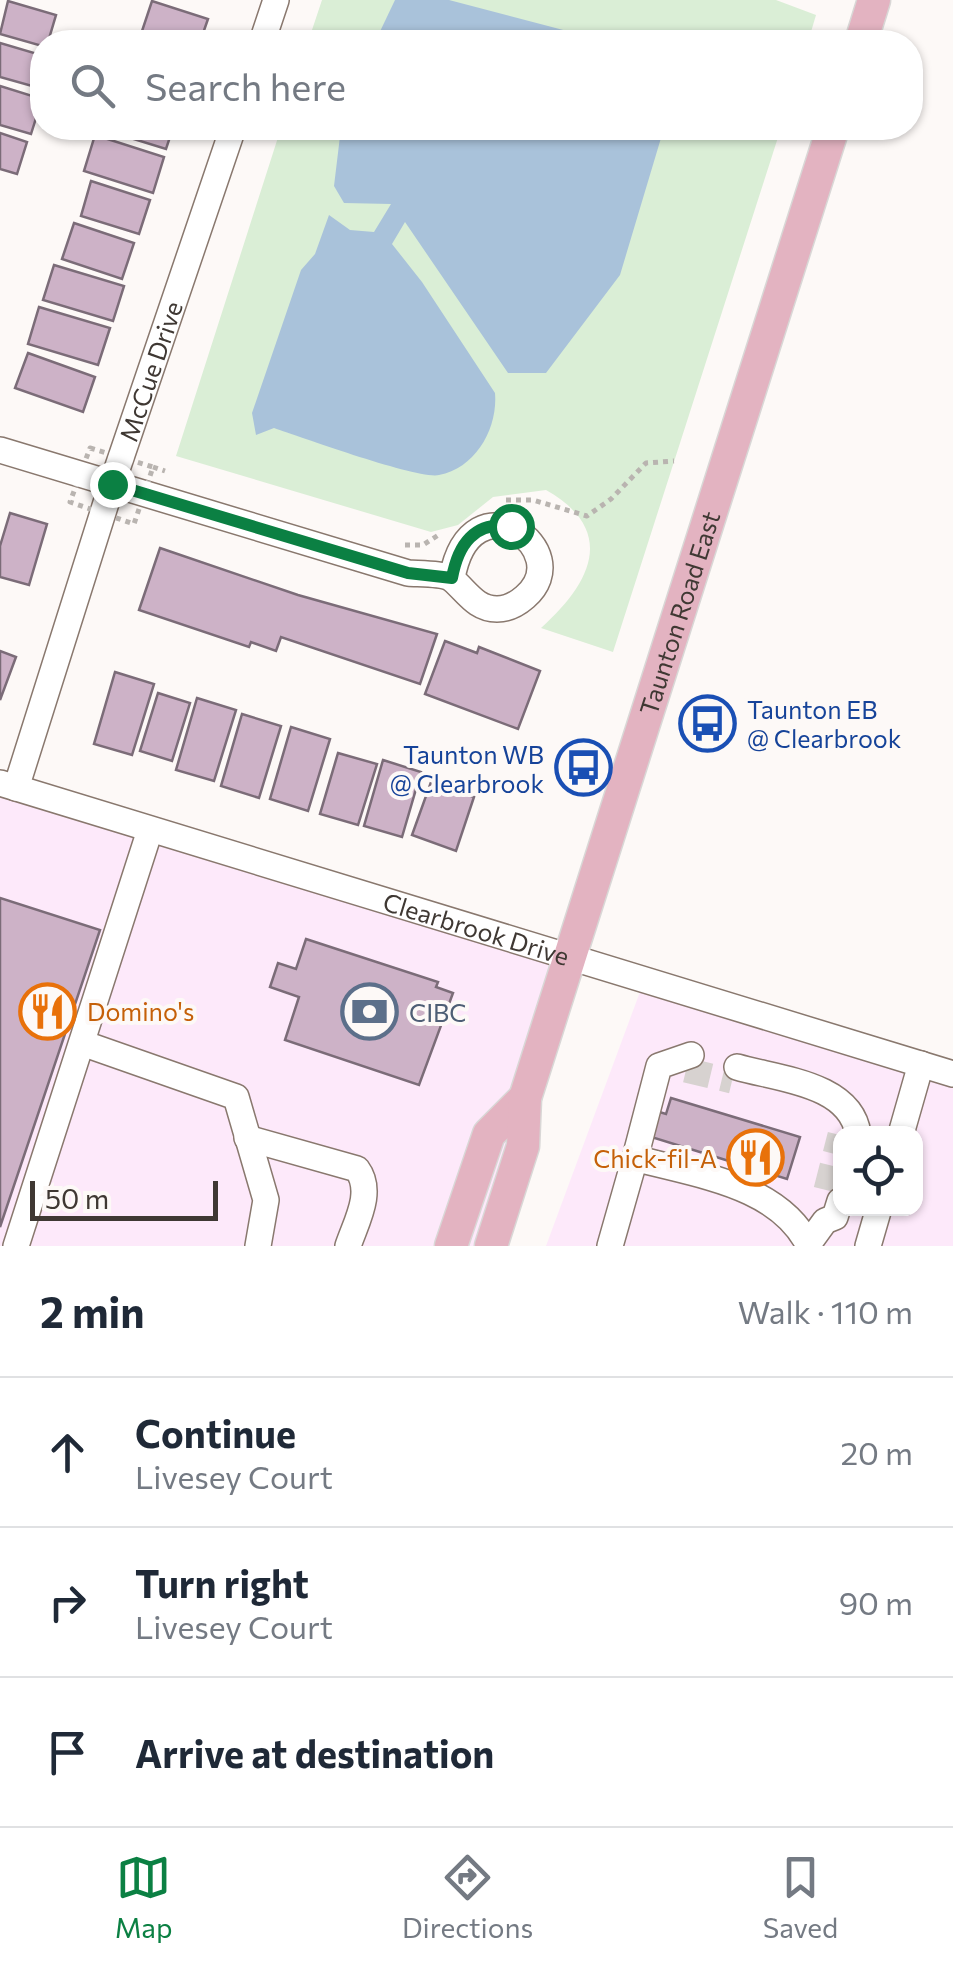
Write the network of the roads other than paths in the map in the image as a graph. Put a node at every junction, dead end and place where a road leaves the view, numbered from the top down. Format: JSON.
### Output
{"nodes":[{"id":1,"x":276,"y":0,"type":"edge"},
{"id":2,"x":874,"y":0,"type":"edge"},
{"id":3,"x":266,"y":30,"type":"edge"},
{"id":4,"x":864,"y":30,"type":"edge"},
{"id":5,"x":229,"y":140,"type":"edge"},
{"id":6,"x":830,"y":140,"type":"edge"},
{"id":7,"x":0,"y":450,"type":"edge"},
{"id":8,"x":112,"y":484,"type":"junction"},
{"id":9,"x":452,"y":578,"type":"dead end"},
{"id":10,"x":8,"y":785,"type":"edge"},
{"id":11,"x":150,"y":830,"type":"junction"},
{"id":12,"x":568,"y":959,"type":"junction"},
{"id":13,"x":82,"y":1043,"type":"junction"},
{"id":14,"x":688,"y":1063,"type":"dead end"},
{"id":15,"x":921,"y":1064,"type":"junction"},
{"id":16,"x":953,"y":1074,"type":"edge"},
{"id":17,"x":524,"y":1098,"type":"junction"},
{"id":18,"x":839,"y":1126,"type":"edge"},
{"id":19,"x":857,"y":1126,"type":"edge"},
{"id":20,"x":903,"y":1126,"type":"edge"},
{"id":21,"x":248,"y":1138,"type":"junction"},
{"id":22,"x":635,"y":1158,"type":"junction"},
{"id":23,"x":830,"y":1204,"type":"tunnel mouth"},
{"id":24,"x":877,"y":1216,"type":"edge"},
{"id":25,"x":809,"y":1245,"type":"edge"},
{"id":26,"x":16,"y":1246,"type":"edge"},
{"id":27,"x":258,"y":1246,"type":"edge"},
{"id":28,"x":348,"y":1246,"type":"edge"},
{"id":29,"x":451,"y":1246,"type":"edge"},
{"id":30,"x":491,"y":1246,"type":"edge"},
{"id":31,"x":610,"y":1246,"type":"edge"},
{"id":32,"x":868,"y":1246,"type":"edge"}],
"edges":[{"from":1,"to":3,"type":"street"},
{"from":2,"to":4,"type":"main road"},
{"from":5,"to":8,"type":"street","name":"McCue Drive"},
{"from":6,"to":12,"type":"main road","name":"Taunton Road East"},
{"from":7,"to":8,"type":"street"},
{"from":8,"to":9,"type":"street"},
{"from":8,"to":10,"type":"street","name":"McCue Drive"},
{"from":10,"to":11,"type":"street","name":"Clearbrook Drive"},
{"from":11,"to":12,"type":"street","name":"Clearbrook Drive"},
{"from":11,"to":13,"type":"street"},
{"from":12,"to":15,"type":"street","name":"Clearbrook Drive"},
{"from":12,"to":17,"type":"main road","name":"Taunton Road East"},
{"from":13,"to":21,"type":"street"},
{"from":13,"to":26,"type":"street"},
{"from":14,"to":22,"type":"street"},
{"from":15,"to":16,"type":"street","name":"Clearbrook Drive"},
{"from":15,"to":20,"type":"street"},
{"from":17,"to":29,"type":"main road","name":"Taunton Road East"},
{"from":17,"to":30,"type":"main road","name":"Taunton Road East"},
{"from":18,"to":19,"type":"street"},
{"from":21,"to":27,"type":"street"},
{"from":21,"to":28,"type":"street"},
{"from":22,"to":25,"type":"street"},
{"from":22,"to":31,"type":"street"},
{"from":23,"to":25,"type":"street"},
{"from":24,"to":32,"type":"street"}]}
